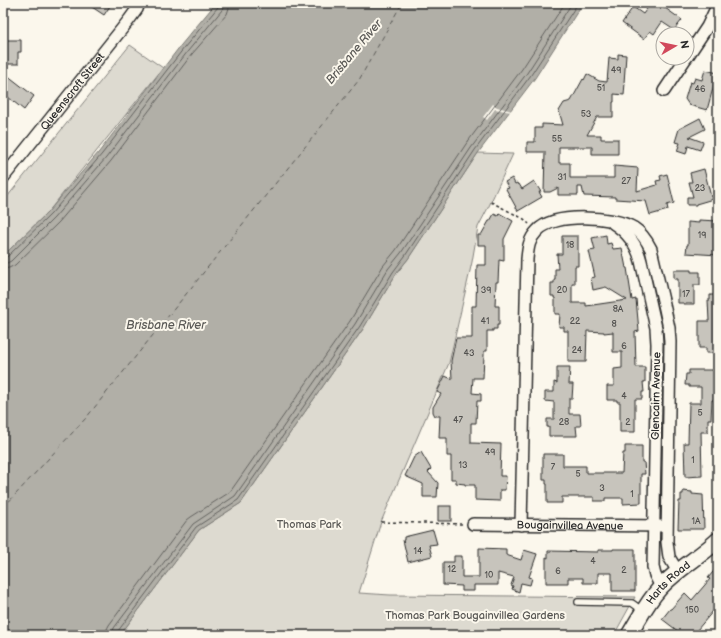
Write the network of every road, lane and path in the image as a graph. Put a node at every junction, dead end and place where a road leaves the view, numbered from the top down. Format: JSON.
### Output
{"nodes":[{"id":1,"x":139,"y":3,"type":"edge"},
{"id":2,"x":718,"y":4,"type":"edge"},
{"id":3,"x":695,"y":45,"type":"edge"},
{"id":4,"x":681,"y":66,"type":"edge"},
{"id":5,"x":664,"y":91,"type":"dead end"},
{"id":6,"x":8,"y":167,"type":"edge"},
{"id":7,"x":3,"y":178,"type":"edge"},
{"id":8,"x":491,"y":202,"type":"dead end"},
{"id":9,"x":606,"y":220,"type":"junction"},
{"id":10,"x":532,"y":228,"type":"dead end"},
{"id":11,"x":381,"y":522,"type":"dead end"},
{"id":12,"x":468,"y":524,"type":"joint"},
{"id":13,"x":521,"y":525,"type":"junction"},
{"id":14,"x":654,"y":526,"type":"junction"},
{"id":15,"x":667,"y":526,"type":"junction"},
{"id":16,"x":718,"y":540,"type":"edge"},
{"id":17,"x":678,"y":572,"type":"junction"},
{"id":18,"x":661,"y":587,"type":"junction"},
{"id":19,"x":578,"y":602,"type":"dead end"},
{"id":20,"x":643,"y":611,"type":"junction"},
{"id":21,"x":629,"y":635,"type":"edge"}],
"edges":[{"from":1,"to":6,"type":"street","name":"Queenscroft Street"},
{"from":2,"to":3,"type":"street"},
{"from":4,"to":5,"type":"street"},
{"from":6,"to":7,"type":"street","name":"Queenscroft Street"},
{"from":8,"to":10,"type":"path"},
{"from":9,"to":13,"type":"street","name":"Glencairn Avenue"},
{"from":9,"to":14,"type":"street","name":"Glencairn Avenue"},
{"from":9,"to":15,"type":"street","name":"Glencairn Avenue"},
{"from":11,"to":12,"type":"path"},
{"from":12,"to":13,"type":"street","name":"Bougainvillea Avenue"},
{"from":13,"to":14,"type":"street","name":"Bougainvillea Avenue"},
{"from":14,"to":15,"type":"street","name":"Bougainvillea Avenue"},
{"from":14,"to":18,"type":"street","name":"Glencairn Avenue"},
{"from":15,"to":17,"type":"street","name":"Glencairn Avenue"},
{"from":16,"to":17,"type":"street","name":"Harts Road"},
{"from":17,"to":18,"type":"street","name":"Harts Road"},
{"from":18,"to":20,"type":"street","name":"Harts Road"},
{"from":19,"to":20,"type":"lane"},
{"from":20,"to":21,"type":"street","name":"Harts Road"}]}
